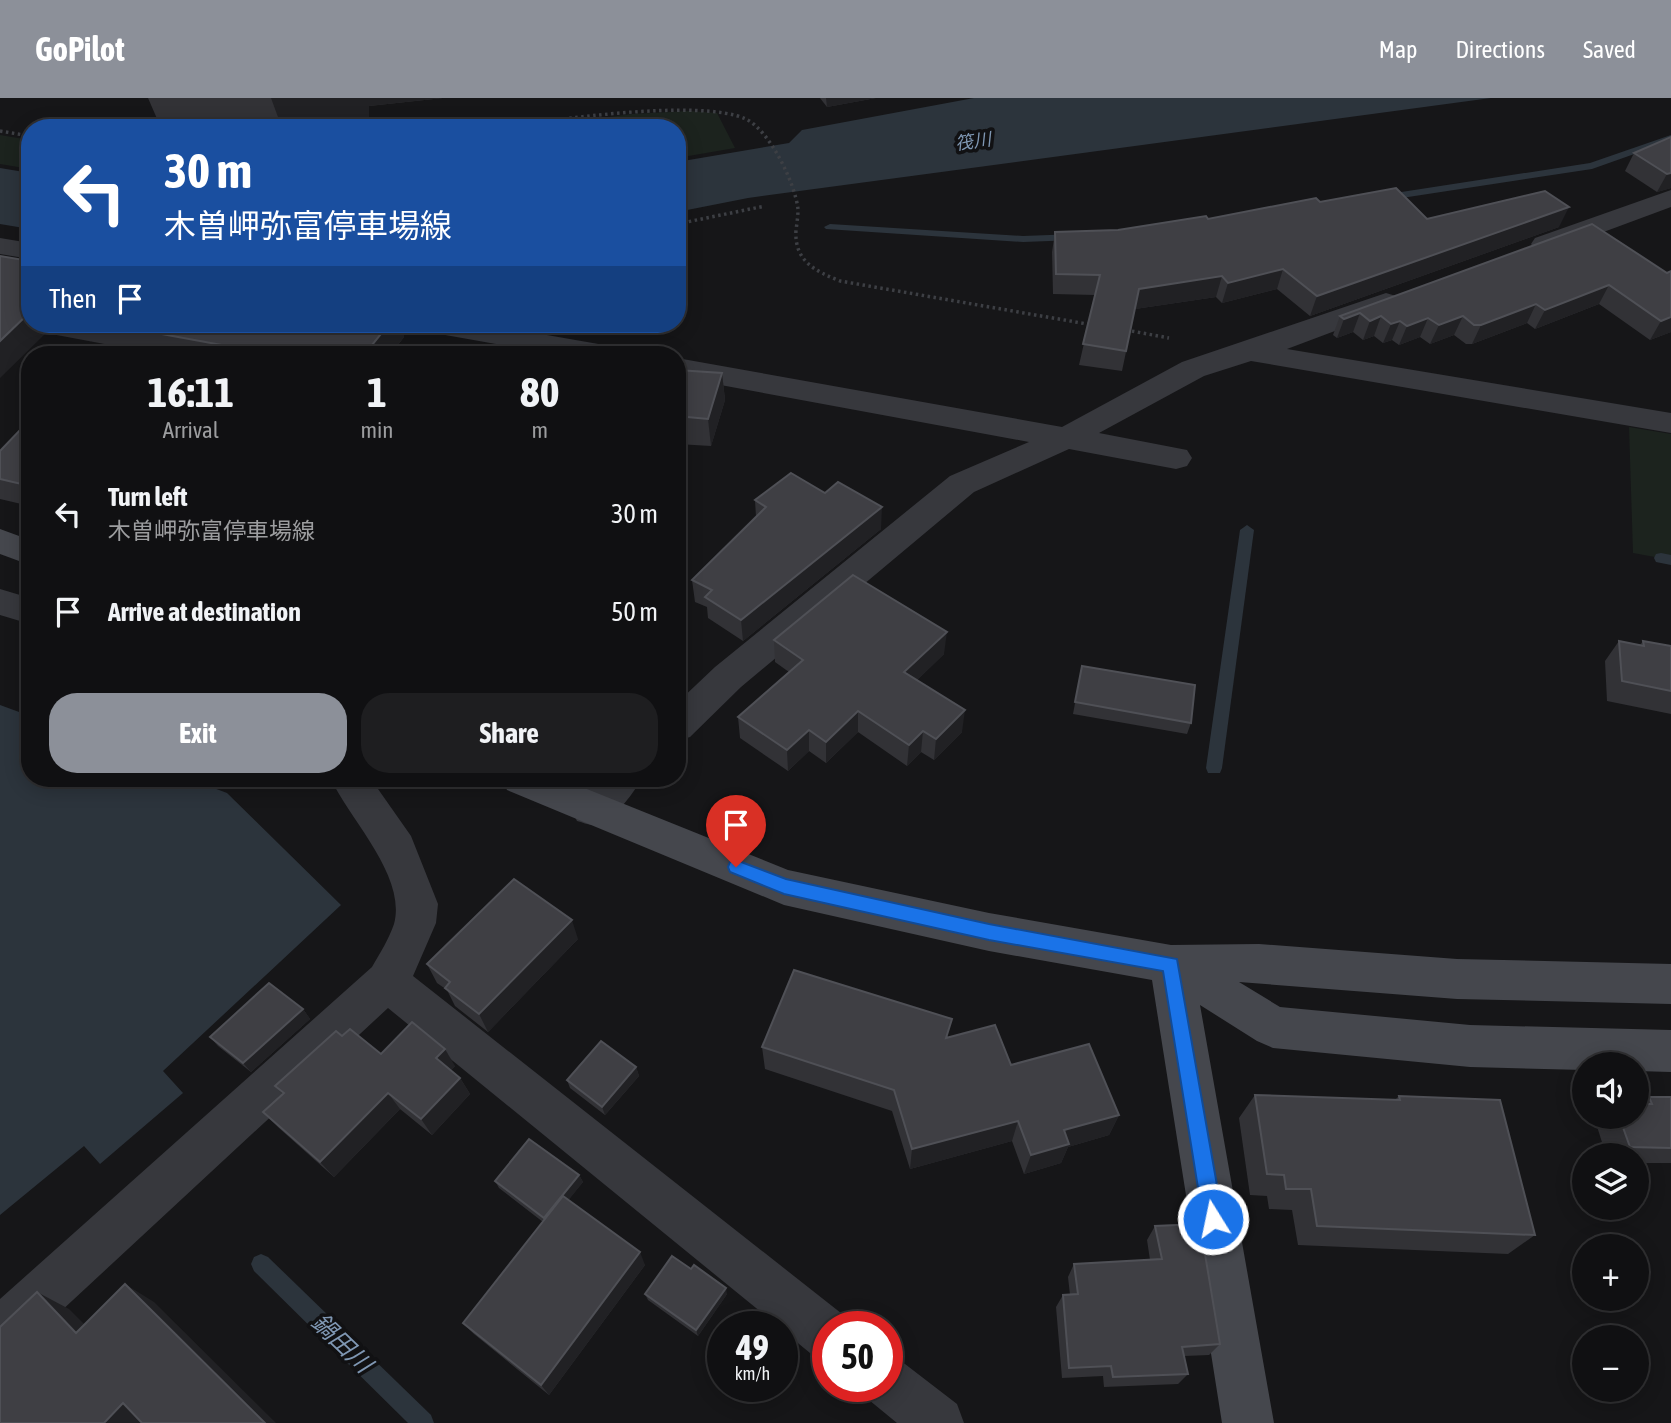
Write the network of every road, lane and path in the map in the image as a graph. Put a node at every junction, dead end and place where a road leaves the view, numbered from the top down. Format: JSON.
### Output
{"nodes":[{"id":1,"x":568,"y":119,"type":"edge"},
{"id":2,"x":0,"y":131,"type":"edge"},
{"id":3,"x":21,"y":134,"type":"edge"},
{"id":4,"x":1671,"y":198,"type":"edge"},
{"id":5,"x":765,"y":206,"type":"dead end"},
{"id":6,"x":686,"y":222,"type":"edge"},
{"id":7,"x":0,"y":246,"type":"edge"},
{"id":8,"x":21,"y":250,"type":"edge"},
{"id":9,"x":1517,"y":254,"type":"edge"},
{"id":10,"x":1415,"y":291,"type":"edge"},
{"id":11,"x":1100,"y":326,"type":"edge"},
{"id":12,"x":1114,"y":328,"type":"edge"},
{"id":13,"x":485,"y":333,"type":"edge"},
{"id":14,"x":559,"y":346,"type":"edge"},
{"id":15,"x":1249,"y":352,"type":"junction"},
{"id":16,"x":686,"y":369,"type":"edge"},
{"id":17,"x":1671,"y":423,"type":"edge"},
{"id":18,"x":1068,"y":437,"type":"junction"},
{"id":19,"x":1176,"y":458,"type":"dead end"},
{"id":20,"x":0,"y":541,"type":"edge"},
{"id":21,"x":21,"y":549,"type":"edge"},
{"id":22,"x":0,"y":603,"type":"edge"},
{"id":23,"x":21,"y":609,"type":"edge"},
{"id":24,"x":686,"y":717,"type":"edge"},
{"id":25,"x":355,"y":787,"type":"edge"},
{"id":26,"x":540,"y":787,"type":"edge"},
{"id":27,"x":614,"y":787,"type":"edge"},
{"id":28,"x":591,"y":809,"type":"junction"},
{"id":29,"x":1171,"y":964,"type":"junction"},
{"id":30,"x":387,"y":981,"type":"junction"},
{"id":31,"x":1671,"y":984,"type":"edge"},
{"id":32,"x":1671,"y":1051,"type":"edge"},
{"id":33,"x":812,"y":1322,"type":"edge"},
{"id":34,"x":0,"y":1333,"type":"edge"},
{"id":35,"x":903,"y":1395,"type":"edge"},
{"id":36,"x":938,"y":1423,"type":"edge"},
{"id":37,"x":1248,"y":1423,"type":"edge"}],
"edges":[{"from":1,"to":11,"type":"path"},
{"from":2,"to":3,"type":"path"},
{"from":4,"to":9,"type":"street"},
{"from":5,"to":6,"type":"path"},
{"from":7,"to":8,"type":"street"},
{"from":10,"to":15,"type":"street"},
{"from":12,"to":15,"type":"path"},
{"from":13,"to":14,"type":"street"},
{"from":15,"to":17,"type":"street"},
{"from":15,"to":18,"type":"street"},
{"from":16,"to":18,"type":"street"},
{"from":18,"to":19,"type":"street"},
{"from":18,"to":24,"type":"street"},
{"from":20,"to":21,"type":"main road"},
{"from":22,"to":23,"type":"street"},
{"from":25,"to":30,"type":"street"},
{"from":26,"to":28,"type":"main road"},
{"from":27,"to":28,"type":"street"},
{"from":28,"to":29,"type":"main road"},
{"from":29,"to":31,"type":"main road"},
{"from":29,"to":32,"type":"main road"},
{"from":29,"to":37,"type":"main road"},
{"from":30,"to":33,"type":"street"},
{"from":30,"to":34,"type":"street"},
{"from":35,"to":36,"type":"street"}]}
